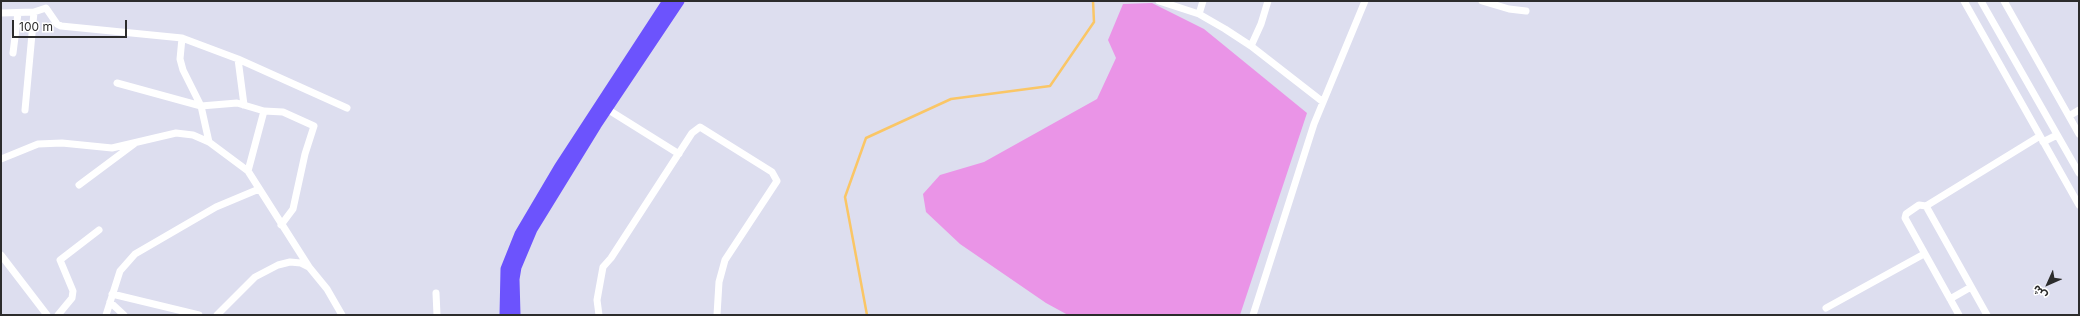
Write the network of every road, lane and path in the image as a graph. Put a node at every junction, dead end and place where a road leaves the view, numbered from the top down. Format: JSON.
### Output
{"nodes":[{"id":1,"x":668,"y":1,"type":"edge"},
{"id":2,"x":679,"y":1,"type":"edge"},
{"id":3,"x":1159,"y":1,"type":"edge"},
{"id":4,"x":1203,"y":1,"type":"edge"},
{"id":5,"x":1268,"y":1,"type":"edge"},
{"id":6,"x":1482,"y":1,"type":"edge"},
{"id":7,"x":1964,"y":1,"type":"edge"},
{"id":8,"x":1981,"y":1,"type":"edge"},
{"id":9,"x":2004,"y":1,"type":"edge"},
{"id":10,"x":1363,"y":3,"type":"edge"},
{"id":11,"x":46,"y":5,"type":"edge"},
{"id":12,"x":1526,"y":11,"type":"dead end"},
{"id":13,"x":18,"y":12,"type":"junction"},
{"id":14,"x":34,"y":12,"type":"junction"},
{"id":15,"x":1,"y":13,"type":"edge"},
{"id":16,"x":1199,"y":14,"type":"junction"},
{"id":17,"x":182,"y":38,"type":"junction"},
{"id":18,"x":1251,"y":46,"type":"junction"},
{"id":19,"x":14,"y":53,"type":"dead end"},
{"id":20,"x":238,"y":59,"type":"junction"},
{"id":21,"x":117,"y":83,"type":"dead end"},
{"id":22,"x":1323,"y":102,"type":"junction"},
{"id":23,"x":244,"y":105,"type":"junction"},
{"id":24,"x":201,"y":106,"type":"junction"},
{"id":25,"x":605,"y":106,"type":"junction"},
{"id":26,"x":347,"y":108,"type":"dead end"},
{"id":27,"x":25,"y":110,"type":"dead end"},
{"id":28,"x":2079,"y":110,"type":"edge"},
{"id":29,"x":264,"y":111,"type":"junction"},
{"id":30,"x":2069,"y":116,"type":"junction"},
{"id":31,"x":2079,"y":134,"type":"edge"},
{"id":32,"x":2057,"y":135,"type":"junction"},
{"id":33,"x":2042,"y":139,"type":"junction"},
{"id":34,"x":209,"y":142,"type":"junction"},
{"id":35,"x":136,"y":143,"type":"junction"},
{"id":36,"x":679,"y":154,"type":"junction"},
{"id":37,"x":1,"y":159,"type":"edge"},
{"id":38,"x":248,"y":171,"type":"junction"},
{"id":39,"x":2079,"y":173,"type":"edge"},
{"id":40,"x":79,"y":185,"type":"dead end"},
{"id":41,"x":259,"y":189,"type":"junction"},
{"id":42,"x":2079,"y":205,"type":"edge"},
{"id":43,"x":1926,"y":206,"type":"junction"},
{"id":44,"x":281,"y":225,"type":"junction"},
{"id":45,"x":99,"y":230,"type":"dead end"},
{"id":46,"x":1924,"y":254,"type":"junction"},
{"id":47,"x":1,"y":255,"type":"edge"},
{"id":48,"x":309,"y":267,"type":"junction"},
{"id":49,"x":1971,"y":287,"type":"junction"},
{"id":50,"x":436,"y":293,"type":"dead end"},
{"id":51,"x":112,"y":294,"type":"junction"},
{"id":52,"x":1950,"y":300,"type":"junction"},
{"id":53,"x":110,"y":302,"type":"junction"},
{"id":54,"x":1826,"y":308,"type":"dead end"},
{"id":55,"x":46,"y":315,"type":"edge"},
{"id":56,"x":58,"y":315,"type":"edge"},
{"id":57,"x":106,"y":315,"type":"edge"},
{"id":58,"x":124,"y":315,"type":"edge"},
{"id":59,"x":199,"y":315,"type":"edge"},
{"id":60,"x":217,"y":315,"type":"edge"},
{"id":61,"x":342,"y":315,"type":"edge"},
{"id":62,"x":437,"y":315,"type":"edge"},
{"id":63,"x":506,"y":315,"type":"edge"},
{"id":64,"x":515,"y":315,"type":"edge"},
{"id":65,"x":599,"y":315,"type":"edge"},
{"id":66,"x":717,"y":315,"type":"edge"},
{"id":67,"x":1253,"y":315,"type":"edge"},
{"id":68,"x":1959,"y":315,"type":"edge"},
{"id":69,"x":1987,"y":315,"type":"edge"}],
"edges":[{"from":1,"to":25,"type":"main road"},
{"from":2,"to":25,"type":"main road"},
{"from":3,"to":16,"type":"street"},
{"from":4,"to":16,"type":"street"},
{"from":5,"to":18,"type":"street"},
{"from":6,"to":12,"type":"street"},
{"from":7,"to":33,"type":"street"},
{"from":8,"to":32,"type":"street"},
{"from":9,"to":30,"type":"street"},
{"from":10,"to":22,"type":"street"},
{"from":11,"to":14,"type":"street"},
{"from":11,"to":17,"type":"street"},
{"from":13,"to":14,"type":"street"},
{"from":13,"to":15,"type":"street"},
{"from":13,"to":19,"type":"street"},
{"from":14,"to":27,"type":"street"},
{"from":16,"to":18,"type":"street"},
{"from":17,"to":20,"type":"street"},
{"from":17,"to":24,"type":"street"},
{"from":18,"to":22,"type":"street"},
{"from":20,"to":23,"type":"street"},
{"from":20,"to":26,"type":"street"},
{"from":21,"to":24,"type":"street"},
{"from":22,"to":67,"type":"street"},
{"from":23,"to":24,"type":"street"},
{"from":23,"to":29,"type":"street"},
{"from":24,"to":34,"type":"street"},
{"from":25,"to":36,"type":"street"},
{"from":25,"to":63,"type":"main road"},
{"from":25,"to":64,"type":"main road"},
{"from":28,"to":30,"type":"street"},
{"from":29,"to":38,"type":"street"},
{"from":29,"to":44,"type":"street"},
{"from":30,"to":31,"type":"street"},
{"from":32,"to":33,"type":"street"},
{"from":32,"to":39,"type":"street"},
{"from":33,"to":42,"type":"street"},
{"from":33,"to":43,"type":"street"},
{"from":34,"to":35,"type":"street"},
{"from":34,"to":38,"type":"street"},
{"from":35,"to":37,"type":"street"},
{"from":35,"to":40,"type":"street"},
{"from":36,"to":65,"type":"street"},
{"from":36,"to":66,"type":"street"},
{"from":38,"to":41,"type":"street"},
{"from":41,"to":44,"type":"street"},
{"from":41,"to":51,"type":"street"},
{"from":43,"to":46,"type":"street"},
{"from":43,"to":49,"type":"street"},
{"from":44,"to":48,"type":"street"},
{"from":45,"to":56,"type":"street"},
{"from":46,"to":52,"type":"street"},
{"from":46,"to":54,"type":"street"},
{"from":47,"to":55,"type":"street"},
{"from":48,"to":60,"type":"street"},
{"from":48,"to":61,"type":"street"},
{"from":49,"to":52,"type":"street"},
{"from":49,"to":69,"type":"street"},
{"from":50,"to":62,"type":"street"},
{"from":51,"to":53,"type":"street"},
{"from":51,"to":59,"type":"street"},
{"from":52,"to":68,"type":"street"},
{"from":53,"to":57,"type":"street"},
{"from":53,"to":58,"type":"street"}]}
